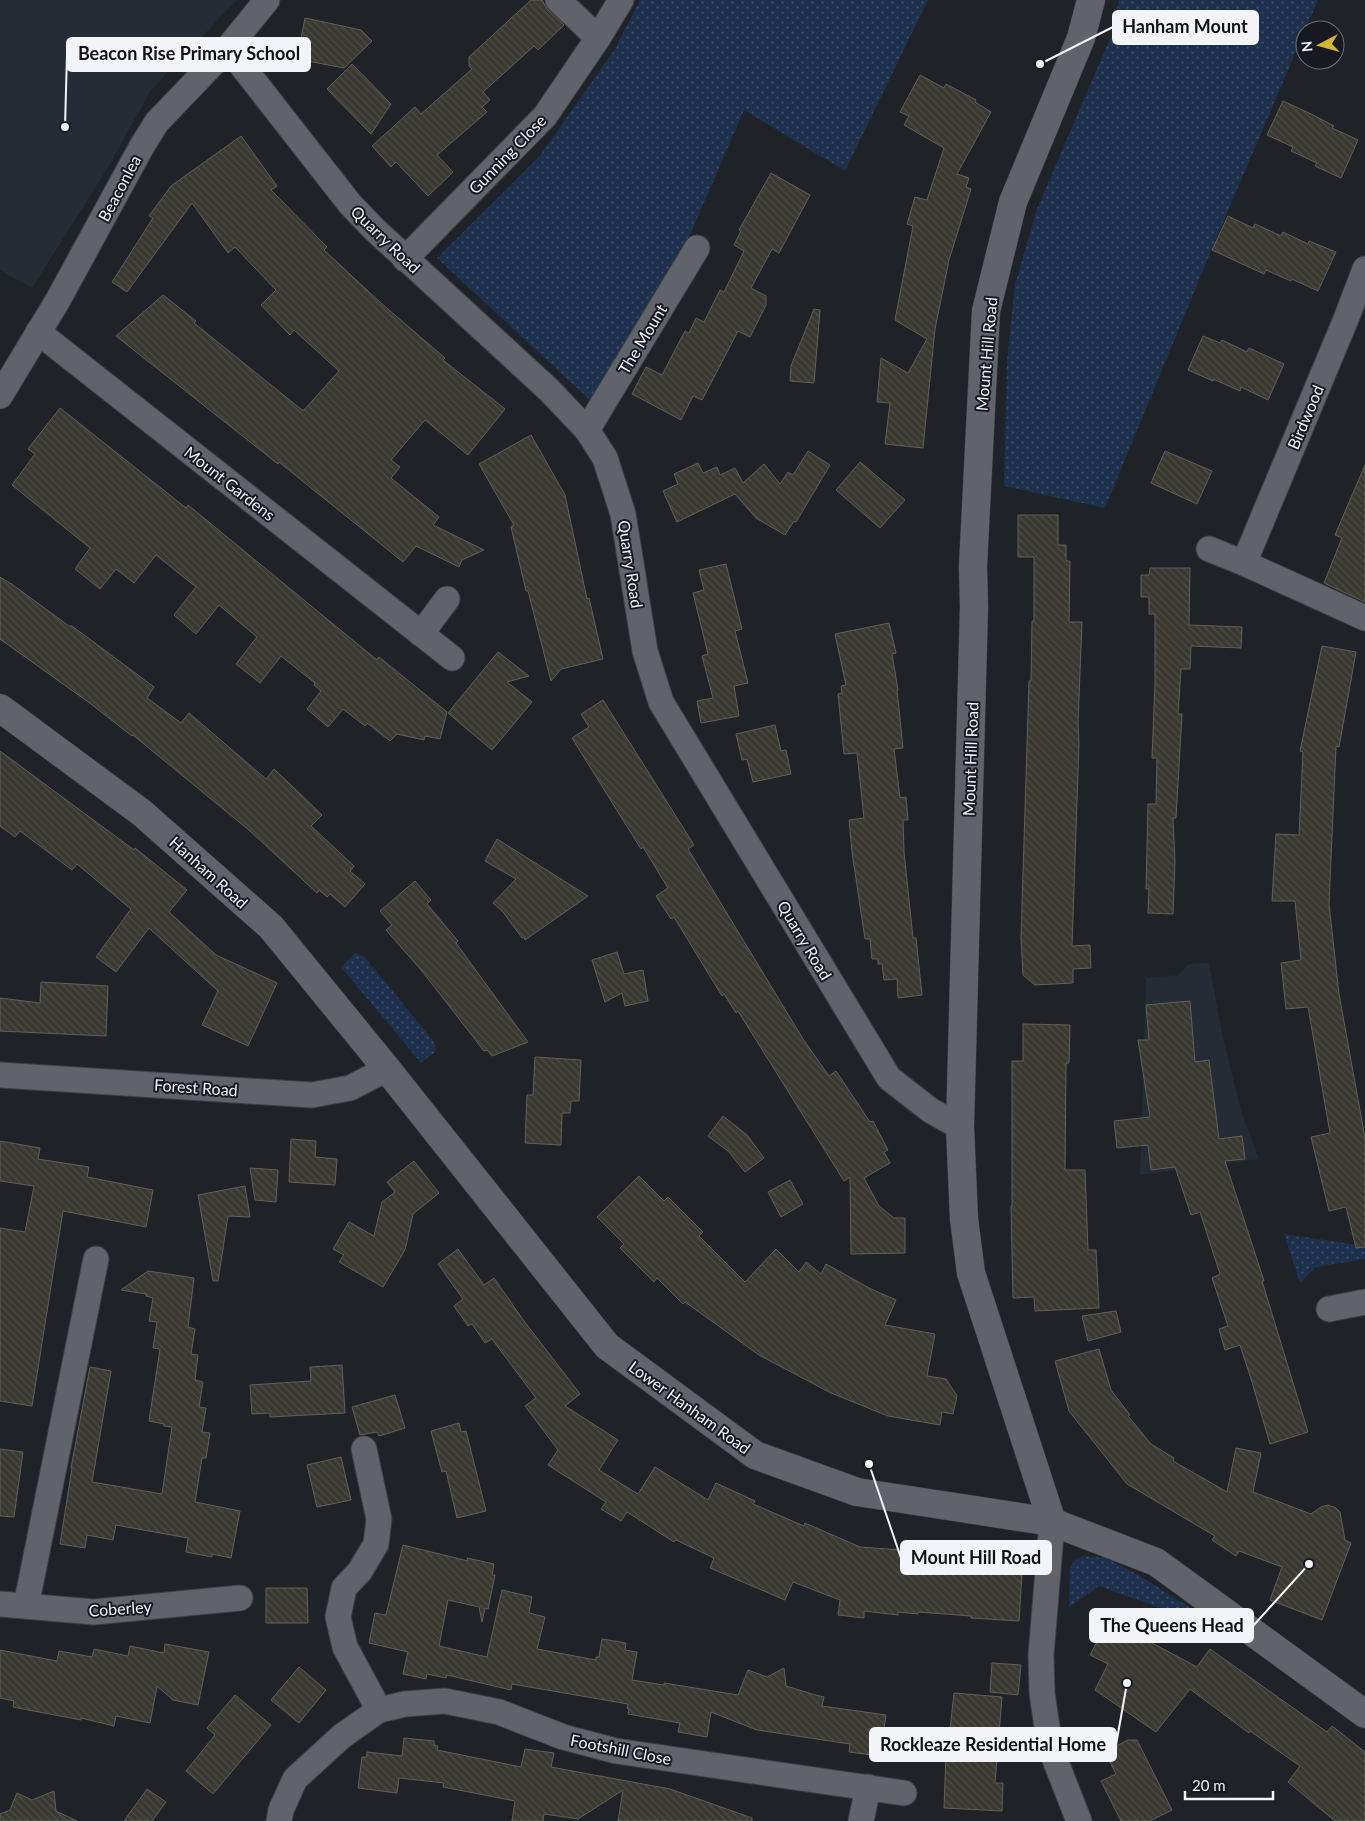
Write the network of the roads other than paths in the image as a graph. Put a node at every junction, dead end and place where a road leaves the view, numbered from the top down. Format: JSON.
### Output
{"nodes":[{"id":1,"x":267,"y":0,"type":"edge"},
{"id":2,"x":558,"y":0,"type":"edge"},
{"id":3,"x":621,"y":0,"type":"edge"},
{"id":4,"x":1091,"y":0,"type":"edge"},
{"id":5,"x":598,"y":38,"type":"junction"},
{"id":6,"x":228,"y":48,"type":"junction"},
{"id":7,"x":697,"y":248,"type":"dead end"},
{"id":8,"x":405,"y":258,"type":"junction"},
{"id":9,"x":1365,"y":269,"type":"edge"},
{"id":10,"x":38,"y":332,"type":"junction"},
{"id":11,"x":0,"y":396,"type":"edge"},
{"id":12,"x":587,"y":430,"type":"junction"},
{"id":13,"x":1209,"y":549,"type":"dead end"},
{"id":14,"x":1244,"y":563,"type":"junction"},
{"id":15,"x":446,"y":599,"type":"dead end"},
{"id":16,"x":1365,"y":618,"type":"edge"},
{"id":17,"x":421,"y":634,"type":"junction"},
{"id":18,"x":452,"y":658,"type":"dead end"},
{"id":19,"x":0,"y":708,"type":"edge"},
{"id":20,"x":387,"y":1069,"type":"junction"},
{"id":21,"x":0,"y":1075,"type":"edge"},
{"id":22,"x":960,"y":1127,"type":"junction"},
{"id":23,"x":96,"y":1259,"type":"dead end"},
{"id":24,"x":1365,"y":1302,"type":"edge"},
{"id":25,"x":1329,"y":1309,"type":"dead end"},
{"id":26,"x":364,"y":1449,"type":"dead end"},
{"id":27,"x":1052,"y":1522,"type":"junction"},
{"id":28,"x":240,"y":1598,"type":"dead end"},
{"id":29,"x":0,"y":1604,"type":"edge"},
{"id":30,"x":26,"y":1606,"type":"junction"},
{"id":31,"x":379,"y":1710,"type":"junction"},
{"id":32,"x":1365,"y":1714,"type":"edge"},
{"id":33,"x":868,"y":1788,"type":"junction"},
{"id":34,"x":904,"y":1793,"type":"dead end"},
{"id":35,"x":279,"y":1821,"type":"edge"},
{"id":36,"x":861,"y":1821,"type":"edge"},
{"id":37,"x":1079,"y":1821,"type":"edge"}],
"edges":[{"from":1,"to":6,"type":"street","name":"Beaconlea"},
{"from":2,"to":5,"type":"street"},
{"from":3,"to":5,"type":"street","name":"Gunning Close"},
{"from":4,"to":22,"type":"main road","name":"Mount Hill Road"},
{"from":5,"to":8,"type":"street","name":"Gunning Close"},
{"from":6,"to":8,"type":"street","name":"Quarry Road"},
{"from":6,"to":10,"type":"street","name":"Beaconlea"},
{"from":7,"to":12,"type":"street","name":"The Mount"},
{"from":8,"to":12,"type":"street","name":"Quarry Road"},
{"from":9,"to":14,"type":"street","name":"Birdwood"},
{"from":10,"to":11,"type":"street","name":"Beaconlea"},
{"from":10,"to":17,"type":"street","name":"Mount Gardens"},
{"from":12,"to":22,"type":"street","name":"Quarry Road"},
{"from":13,"to":14,"type":"street"},
{"from":14,"to":16,"type":"street"},
{"from":15,"to":17,"type":"street"},
{"from":17,"to":18,"type":"street","name":"Mount Gardens"},
{"from":19,"to":20,"type":"main road","name":"Hanham Road"},
{"from":20,"to":21,"type":"street","name":"Forest Road"},
{"from":20,"to":27,"type":"main road","name":"Lower Hanham Road"},
{"from":22,"to":27,"type":"main road","name":"Mount Hill Road"},
{"from":23,"to":30,"type":"street"},
{"from":24,"to":25,"type":"street"},
{"from":26,"to":31,"type":"street"},
{"from":27,"to":32,"type":"main road","name":"Lower Hanham Road"},
{"from":27,"to":37,"type":"street"},
{"from":28,"to":30,"type":"street","name":"Coberley"},
{"from":29,"to":30,"type":"street","name":"Coberley"},
{"from":31,"to":33,"type":"street","name":"Footshill Close"},
{"from":31,"to":35,"type":"street","name":"Footshill Close"},
{"from":33,"to":34,"type":"street","name":"Footshill Close"},
{"from":33,"to":36,"type":"street"}]}
